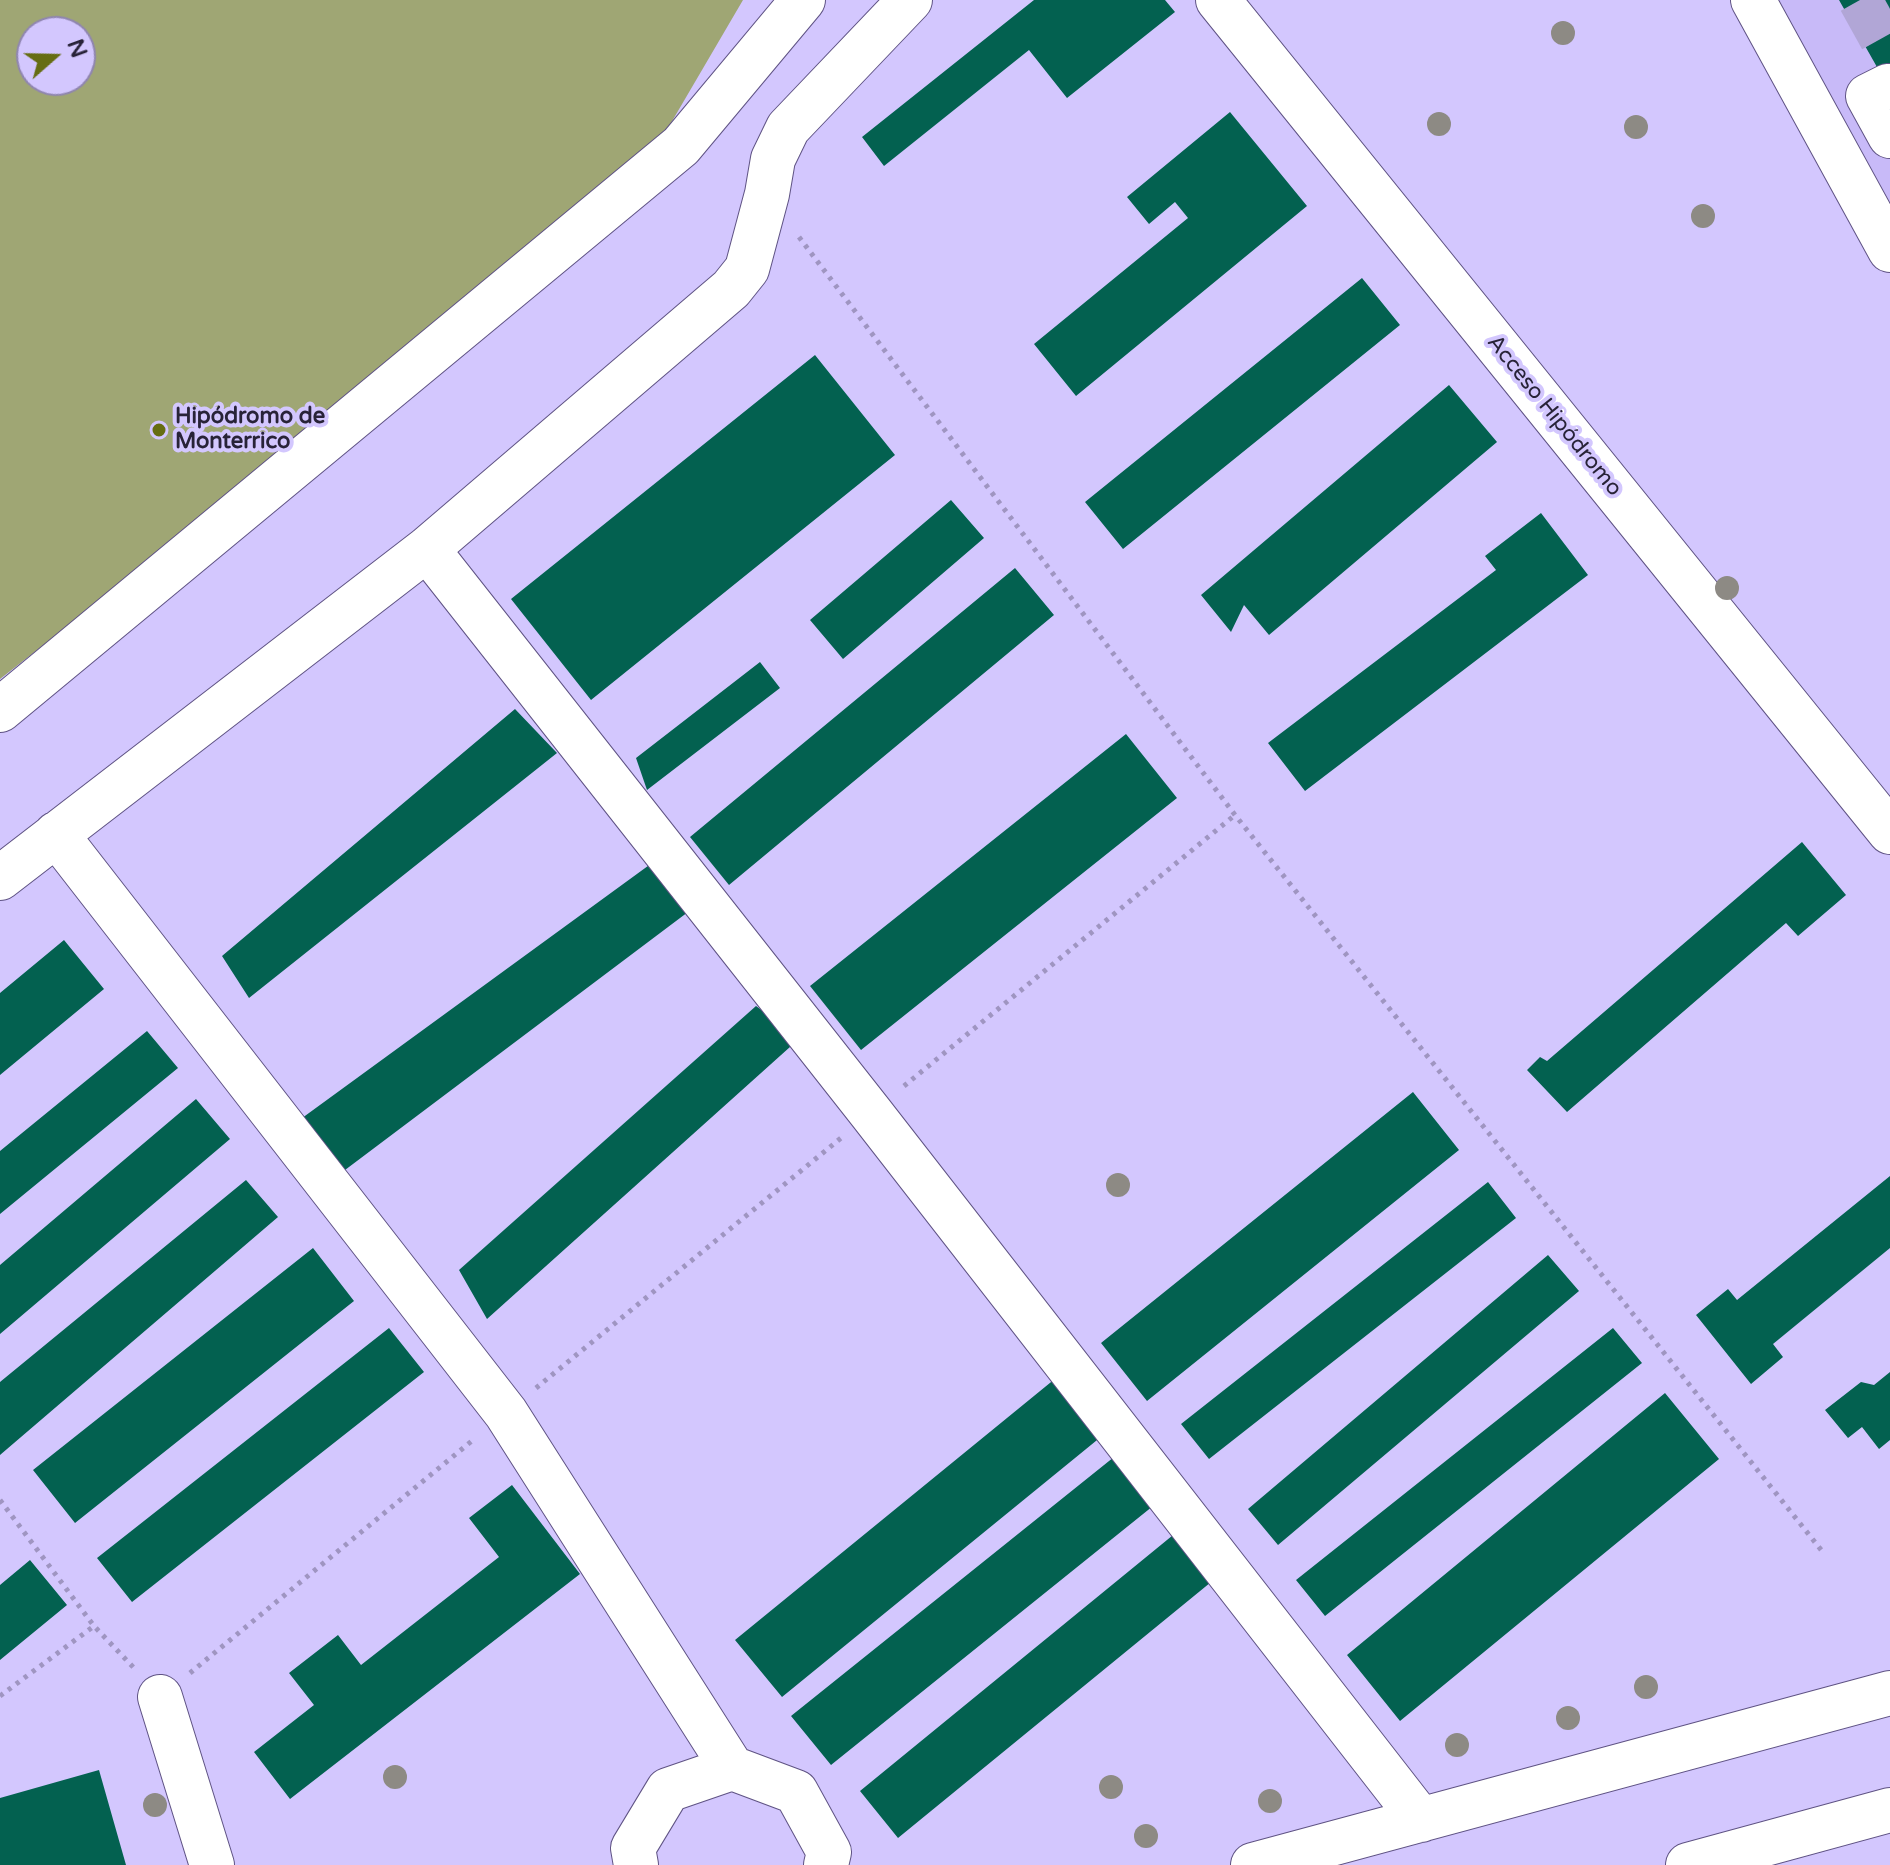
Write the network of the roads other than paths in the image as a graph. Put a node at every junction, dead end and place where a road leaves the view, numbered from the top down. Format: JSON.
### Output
{"nodes":[{"id":1,"x":803,"y":0,"type":"edge"},
{"id":2,"x":910,"y":0,"type":"edge"},
{"id":3,"x":1218,"y":0,"type":"edge"},
{"id":4,"x":1753,"y":0,"type":"edge"},
{"id":5,"x":1888,"y":86,"type":"dead end"},
{"id":6,"x":1890,"y":136,"type":"edge"},
{"id":7,"x":1890,"y":250,"type":"edge"},
{"id":8,"x":427,"y":549,"type":"junction"},
{"id":9,"x":0,"y":710,"type":"edge"},
{"id":10,"x":1890,"y":832,"type":"edge"},
{"id":11,"x":56,"y":834,"type":"junction"},
{"id":12,"x":0,"y":878,"type":"edge"},
{"id":13,"x":1890,"y":1693,"type":"edge"},
{"id":14,"x":160,"y":1697,"type":"road end"},
{"id":15,"x":732,"y":1768,"type":"junction"},
{"id":16,"x":1890,"y":1810,"type":"edge"},
{"id":17,"x":1421,"y":1820,"type":"junction"},
{"id":18,"x":212,"y":1865,"type":"edge"},
{"id":19,"x":636,"y":1865,"type":"edge"},
{"id":20,"x":826,"y":1865,"type":"edge"},
{"id":21,"x":1253,"y":1865,"type":"edge"},
{"id":22,"x":1688,"y":1865,"type":"edge"}],
"edges":[{"from":1,"to":9,"type":"street"},
{"from":2,"to":8,"type":"street"},
{"from":3,"to":10,"type":"street","name":"Acceso Hipódromo"},
{"from":4,"to":7,"type":"street"},
{"from":5,"to":6,"type":"street"},
{"from":8,"to":11,"type":"street"},
{"from":8,"to":17,"type":"street"},
{"from":11,"to":12,"type":"street"},
{"from":11,"to":15,"type":"street"},
{"from":13,"to":17,"type":"street"},
{"from":14,"to":18,"type":"street"},
{"from":15,"to":19,"type":"street"},
{"from":15,"to":20,"type":"street"},
{"from":16,"to":22,"type":"street"},
{"from":17,"to":21,"type":"street"}]}
